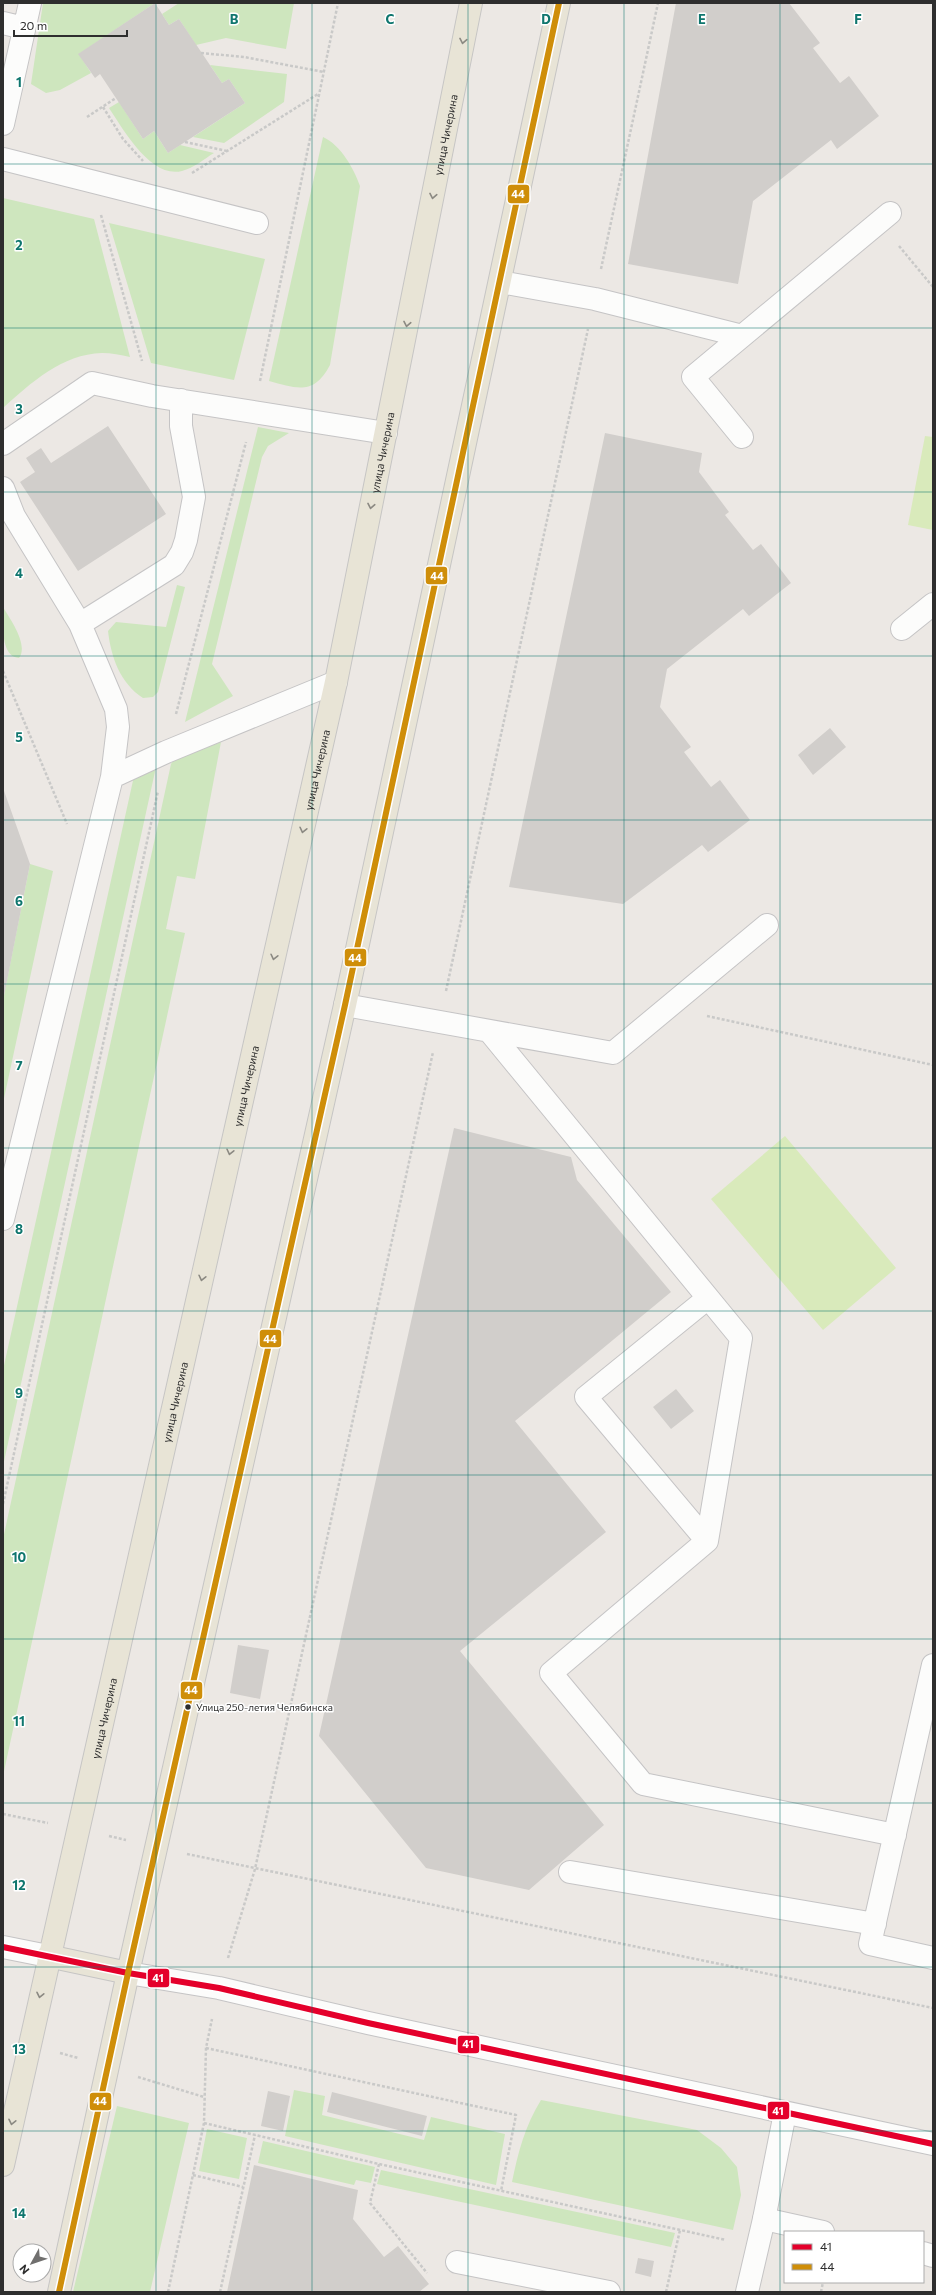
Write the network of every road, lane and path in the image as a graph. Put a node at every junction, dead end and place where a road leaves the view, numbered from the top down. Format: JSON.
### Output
{"nodes":[{"id":1,"x":30,"y":3,"type":"edge"},
{"id":2,"x":471,"y":3,"type":"edge"},
{"id":3,"x":558,"y":3,"type":"edge"},
{"id":4,"x":3,"y":23,"type":"edge"},
{"id":5,"x":24,"y":28,"type":"junction"},
{"id":6,"x":202,"y":53,"type":"dead end"},
{"id":7,"x":324,"y":72,"type":"dead end"},
{"id":8,"x":319,"y":93,"type":"dead end"},
{"id":9,"x":116,"y":98,"type":"dead end"},
{"id":10,"x":103,"y":107,"type":"junction"},
{"id":11,"x":87,"y":117,"type":"dead end"},
{"id":12,"x":3,"y":124,"type":"edge"},
{"id":13,"x":185,"y":142,"type":"dead end"},
{"id":14,"x":228,"y":152,"type":"junction"},
{"id":15,"x":3,"y":159,"type":"edge"},
{"id":16,"x":145,"y":163,"type":"dead end"},
{"id":17,"x":92,"y":181,"type":"junction"},
{"id":18,"x":150,"y":196,"type":"junction"},
{"id":19,"x":884,"y":217,"type":"joint"},
{"id":20,"x":257,"y":223,"type":"dead end"},
{"id":21,"x":500,"y":282,"type":"junction"},
{"id":22,"x":933,"y":287,"type":"edge"},
{"id":23,"x":742,"y":336,"type":"junction"},
{"id":24,"x":152,"y":396,"type":"junction"},
{"id":25,"x":181,"y":400,"type":"junction"},
{"id":26,"x":386,"y":433,"type":"junction"},
{"id":27,"x":742,"y":437,"type":"dead end"},
{"id":28,"x":3,"y":444,"type":"edge"},
{"id":29,"x":3,"y":488,"type":"edge"},
{"id":30,"x":933,"y":604,"type":"edge"},
{"id":31,"x":80,"y":624,"type":"junction"},
{"id":32,"x":902,"y":629,"type":"dead end"},
{"id":33,"x":3,"y":671,"type":"edge"},
{"id":34,"x":336,"y":682,"type":"junction"},
{"id":35,"x":112,"y":777,"type":"junction"},
{"id":36,"x":70,"y":830,"type":"dead end"},
{"id":37,"x":767,"y":925,"type":"dead end"},
{"id":38,"x":345,"y":1004,"type":"junction"},
{"id":39,"x":667,"y":1007,"type":"junction"},
{"id":40,"x":489,"y":1031,"type":"junction"},
{"id":41,"x":933,"y":1065,"type":"edge"},
{"id":42,"x":3,"y":1219,"type":"edge"},
{"id":43,"x":708,"y":1298,"type":"junction"},
{"id":44,"x":707,"y":1541,"type":"junction"},
{"id":45,"x":933,"y":1666,"type":"edge"},
{"id":46,"x":3,"y":1814,"type":"edge"},
{"id":47,"x":77,"y":1828,"type":"junction"},
{"id":48,"x":895,"y":1835,"type":"junction"},
{"id":49,"x":156,"y":1847,"type":"junction"},
{"id":50,"x":570,"y":1872,"type":"dead end"},
{"id":51,"x":875,"y":1924,"type":"junction"},
{"id":52,"x":3,"y":1947,"type":"edge"},
{"id":53,"x":48,"y":1956,"type":"junction"},
{"id":54,"x":933,"y":1958,"type":"edge"},
{"id":55,"x":128,"y":1973,"type":"junction"},
{"id":56,"x":219,"y":1988,"type":"junction"},
{"id":57,"x":933,"y":2008,"type":"edge"},
{"id":58,"x":206,"y":2048,"type":"junction"},
{"id":59,"x":785,"y":2112,"type":"junction"},
{"id":60,"x":204,"y":2123,"type":"junction"},
{"id":61,"x":255,"y":2135,"type":"junction"},
{"id":62,"x":933,"y":2144,"type":"edge"},
{"id":63,"x":378,"y":2164,"type":"junction"},
{"id":64,"x":3,"y":2165,"type":"edge"},
{"id":65,"x":193,"y":2175,"type":"junction"},
{"id":66,"x":243,"y":2187,"type":"junction"},
{"id":67,"x":501,"y":2191,"type":"junction"},
{"id":68,"x":764,"y":2219,"type":"junction"},
{"id":69,"x":680,"y":2230,"type":"junction"},
{"id":70,"x":818,"y":2231,"type":"edge"},
{"id":71,"x":758,"y":2247,"type":"junction"},
{"id":72,"x":457,"y":2262,"type":"dead end"},
{"id":73,"x":428,"y":2274,"type":"dead end"},
{"id":74,"x":539,"y":2285,"type":"edge"},
{"id":75,"x":59,"y":2292,"type":"edge"},
{"id":76,"x":168,"y":2292,"type":"edge"},
{"id":77,"x":220,"y":2292,"type":"edge"},
{"id":78,"x":609,"y":2292,"type":"edge"},
{"id":79,"x":666,"y":2292,"type":"edge"},
{"id":80,"x":747,"y":2292,"type":"edge"}],
"edges":[{"from":1,"to":5,"type":"street"},
{"from":2,"to":26,"type":"main road","name":"улица Чичерина","one_way":true},
{"from":3,"to":21,"type":"main road"},
{"from":4,"to":5,"type":"street"},
{"from":5,"to":12,"type":"street"},
{"from":6,"to":7,"type":"path"},
{"from":8,"to":14,"type":"path"},
{"from":9,"to":10,"type":"path"},
{"from":10,"to":11,"type":"path"},
{"from":10,"to":16,"type":"path"},
{"from":13,"to":14,"type":"path"},
{"from":14,"to":18,"type":"path"},
{"from":15,"to":17,"type":"street"},
{"from":17,"to":18,"type":"street"},
{"from":17,"to":24,"type":"path"},
{"from":18,"to":20,"type":"street"},
{"from":19,"to":22,"type":"path"},
{"from":19,"to":23,"type":"street"},
{"from":21,"to":23,"type":"street"},
{"from":21,"to":38,"type":"main road"},
{"from":23,"to":27,"type":"street"},
{"from":24,"to":25,"type":"street"},
{"from":24,"to":28,"type":"street"},
{"from":25,"to":26,"type":"street"},
{"from":25,"to":31,"type":"street"},
{"from":26,"to":34,"type":"main road","name":"улица Чичерина","one_way":true},
{"from":29,"to":31,"type":"street"},
{"from":30,"to":32,"type":"street"},
{"from":31,"to":35,"type":"street"},
{"from":33,"to":36,"type":"path"},
{"from":34,"to":35,"type":"street"},
{"from":34,"to":47,"type":"main road","name":"улица Чичерина","one_way":true},
{"from":35,"to":42,"type":"street"},
{"from":37,"to":39,"type":"street"},
{"from":38,"to":40,"type":"street"},
{"from":38,"to":49,"type":"main road"},
{"from":39,"to":40,"type":"street"},
{"from":39,"to":41,"type":"path"},
{"from":40,"to":43,"type":"street"},
{"from":43,"to":44,"type":"street"},
{"from":43,"to":44,"type":"street"},
{"from":44,"to":48,"type":"street"},
{"from":45,"to":48,"type":"street"},
{"from":46,"to":47,"type":"path"},
{"from":47,"to":49,"type":"path"},
{"from":47,"to":53,"type":"main road","name":"улица Чичерина"},
{"from":48,"to":51,"type":"street"},
{"from":49,"to":55,"type":"main road"},
{"from":49,"to":57,"type":"path"},
{"from":50,"to":51,"type":"street"},
{"from":51,"to":54,"type":"street"},
{"from":52,"to":53,"type":"street"},
{"from":53,"to":55,"type":"main road"},
{"from":53,"to":64,"type":"main road","name":"улица Чичерина","one_way":true},
{"from":55,"to":56,"type":"street"},
{"from":55,"to":75,"type":"main road"},
{"from":56,"to":58,"type":"path"},
{"from":56,"to":59,"type":"street"},
{"from":58,"to":60,"type":"path"},
{"from":58,"to":67,"type":"path"},
{"from":59,"to":62,"type":"street"},
{"from":59,"to":68,"type":"street"},
{"from":60,"to":61,"type":"path"},
{"from":60,"to":65,"type":"path"},
{"from":61,"to":63,"type":"path"},
{"from":61,"to":66,"type":"path"},
{"from":63,"to":67,"type":"path"},
{"from":63,"to":73,"type":"path"},
{"from":65,"to":66,"type":"path"},
{"from":65,"to":76,"type":"path"},
{"from":66,"to":77,"type":"path"},
{"from":67,"to":69,"type":"path"},
{"from":68,"to":70,"type":"street"},
{"from":68,"to":71,"type":"street"},
{"from":69,"to":71,"type":"path"},
{"from":69,"to":79,"type":"path"},
{"from":71,"to":80,"type":"street"},
{"from":72,"to":74,"type":"street"},
{"from":74,"to":78,"type":"street"}]}
